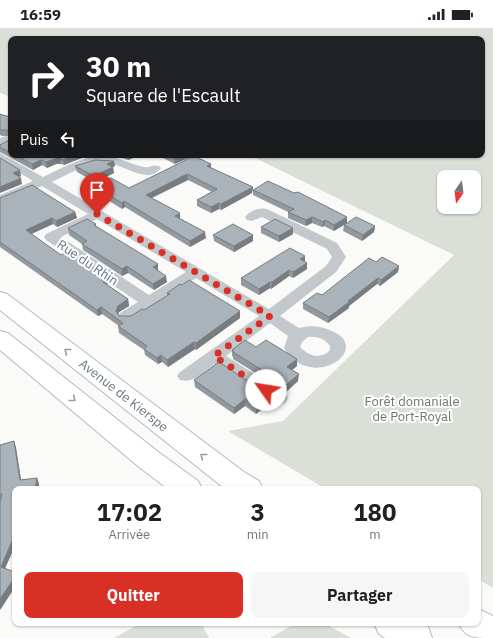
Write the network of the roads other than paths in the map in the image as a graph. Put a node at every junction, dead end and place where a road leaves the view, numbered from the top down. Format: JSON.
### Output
{"nodes":[{"id":1,"x":0,"y":156,"type":"edge"},
{"id":2,"x":155,"y":168,"type":"dead end"},
{"id":3,"x":43,"y":181,"type":"junction"},
{"id":4,"x":0,"y":200,"type":"edge"},
{"id":5,"x":97,"y":214,"type":"junction"},
{"id":6,"x":252,"y":217,"type":"dead end"},
{"id":7,"x":196,"y":272,"type":"junction"},
{"id":8,"x":0,"y":299,"type":"edge"},
{"id":9,"x":149,"y":302,"type":"junction"},
{"id":10,"x":270,"y":316,"type":"junction"},
{"id":11,"x":126,"y":317,"type":"edge"},
{"id":12,"x":298,"y":335,"type":"dead end"},
{"id":13,"x":0,"y":338,"type":"edge"},
{"id":14,"x":214,"y":356,"type":"junction"},
{"id":15,"x":186,"y":376,"type":"dead end"},
{"id":16,"x":279,"y":398,"type":"dead end"},
{"id":17,"x":184,"y":486,"type":"edge"},
{"id":18,"x":244,"y":486,"type":"edge"},
{"id":19,"x":395,"y":626,"type":"edge"},
{"id":20,"x":479,"y":626,"type":"edge"},
{"id":21,"x":493,"y":634,"type":"edge"},
{"id":22,"x":416,"y":638,"type":"edge"}],
"edges":[{"from":1,"to":3,"type":"street"},
{"from":2,"to":3,"type":"street"},
{"from":3,"to":4,"type":"street"},
{"from":3,"to":5,"type":"street"},
{"from":5,"to":7,"type":"street"},
{"from":5,"to":9,"type":"street","name":"Rue du Rhin"},
{"from":6,"to":10,"type":"street"},
{"from":7,"to":9,"type":"street"},
{"from":7,"to":10,"type":"street"},
{"from":18,"to":8,"type":"main road","name":"Avenue de Kierspe","one_way":true},
{"from":9,"to":11,"type":"street"},
{"from":10,"to":12,"type":"street"},
{"from":10,"to":14,"type":"street"},
{"from":13,"to":17,"type":"main road","one_way":true},
{"from":14,"to":15,"type":"street"},
{"from":14,"to":16,"type":"street"},
{"from":19,"to":22,"type":"main road"},
{"from":20,"to":21,"type":"main road"}]}
